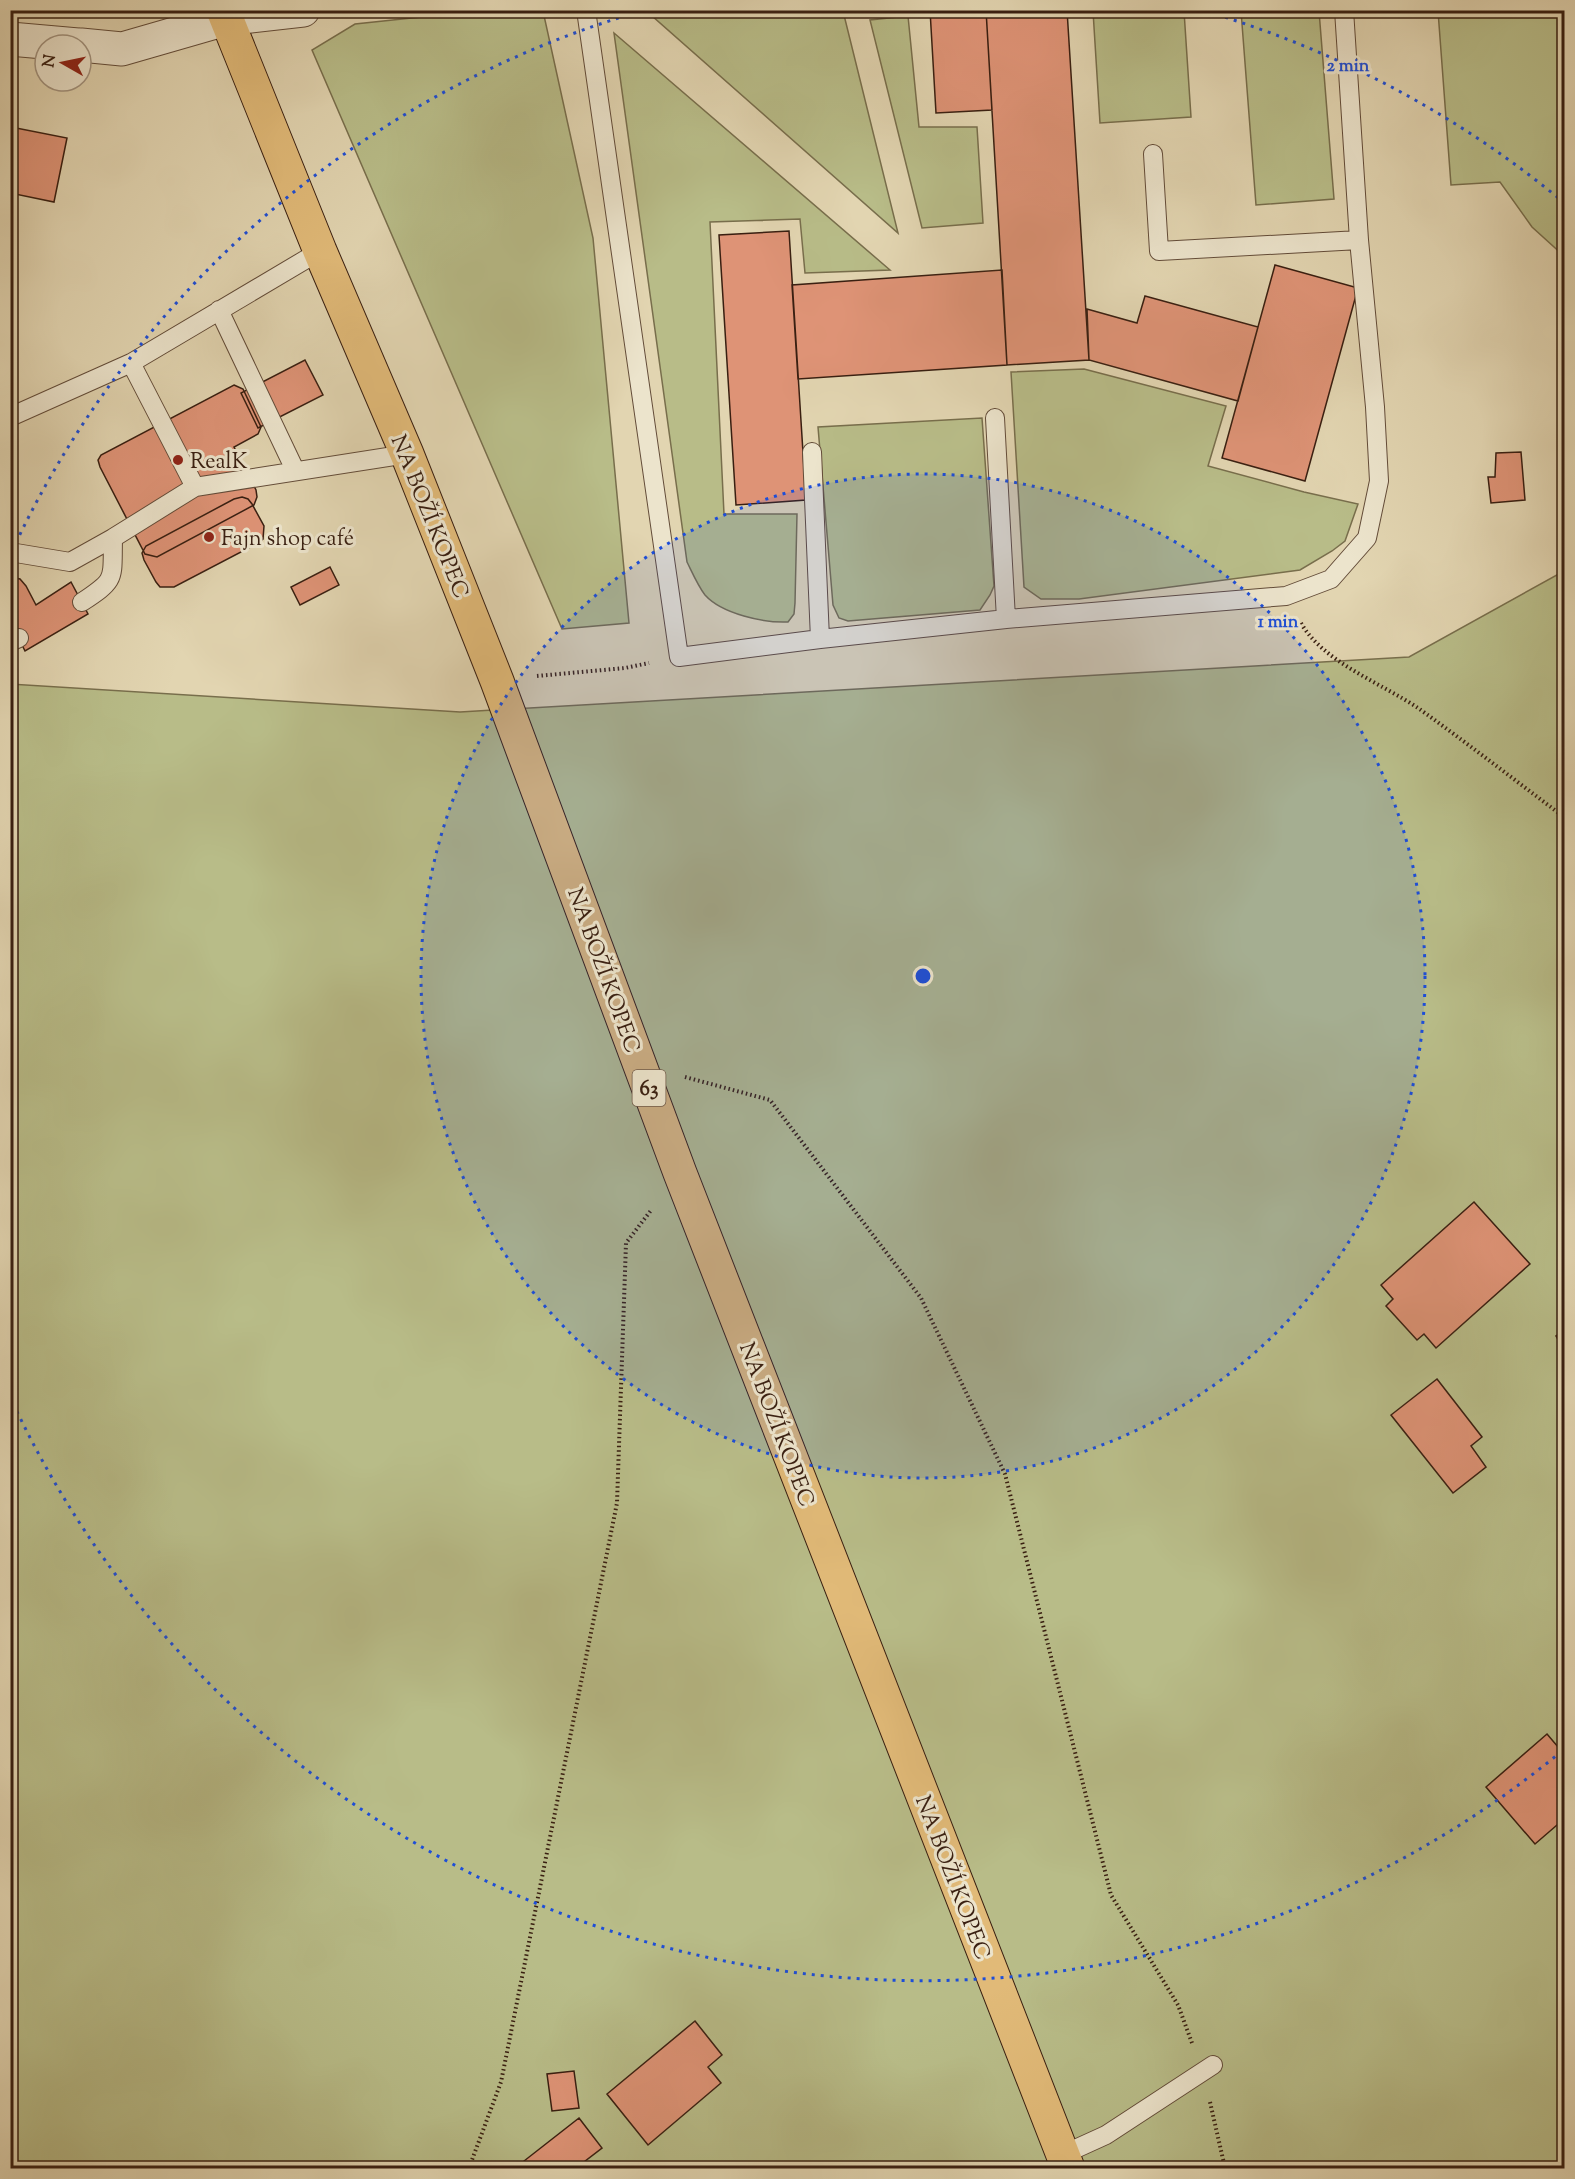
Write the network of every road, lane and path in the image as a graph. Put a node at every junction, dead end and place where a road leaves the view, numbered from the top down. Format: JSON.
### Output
{"nodes":[{"id":1,"x":303,"y":10,"type":"edge"},
{"id":2,"x":586,"y":10,"type":"edge"},
{"id":3,"x":1344,"y":10,"type":"edge"},
{"id":4,"x":225,"y":14,"type":"edge"},
{"id":5,"x":10,"y":39,"type":"edge"},
{"id":6,"x":33,"y":41,"type":"edge"},
{"id":7,"x":93,"y":46,"type":"edge"},
{"id":8,"x":1153,"y":154,"type":"dead end"},
{"id":9,"x":1359,"y":240,"type":"junction"},
{"id":10,"x":320,"y":251,"type":"junction"},
{"id":11,"x":219,"y":310,"type":"junction"},
{"id":12,"x":131,"y":363,"type":"junction"},
{"id":13,"x":10,"y":417,"type":"edge"},
{"id":14,"x":995,"y":418,"type":"dead end"},
{"id":15,"x":812,"y":452,"type":"dead end"},
{"id":16,"x":407,"y":454,"type":"junction"},
{"id":17,"x":295,"y":470,"type":"junction"},
{"id":18,"x":195,"y":488,"type":"junction"},
{"id":19,"x":113,"y":538,"type":"junction"},
{"id":20,"x":10,"y":552,"type":"edge"},
{"id":21,"x":1286,"y":596,"type":"junction"},
{"id":22,"x":82,"y":603,"type":"dead end"},
{"id":23,"x":1006,"y":619,"type":"junction"},
{"id":24,"x":820,"y":639,"type":"junction"},
{"id":25,"x":626,"y":668,"type":"dead end"},
{"id":26,"x":536,"y":676,"type":"dead end"},
{"id":27,"x":1564,"y":817,"type":"edge"},
{"id":28,"x":640,"y":1064,"type":"junction"},
{"id":29,"x":680,"y":1173,"type":"junction"},
{"id":30,"x":1208,"y":2068,"type":"junction"},
{"id":31,"x":1065,"y":2162,"type":"edge"},
{"id":32,"x":469,"y":2169,"type":"edge"},
{"id":33,"x":1225,"y":2169,"type":"edge"}],
"edges":[{"from":1,"to":4,"type":"street"},
{"from":2,"to":24,"type":"lane"},
{"from":3,"to":9,"type":"lane"},
{"from":4,"to":7,"type":"street"},
{"from":4,"to":10,"type":"main road","name":"NA BOŽÍ KOPEC","number":"63"},
{"from":5,"to":6,"type":"street"},
{"from":8,"to":9,"type":"lane"},
{"from":9,"to":21,"type":"lane"},
{"from":10,"to":11,"type":"lane"},
{"from":10,"to":16,"type":"main road","name":"NA BOŽÍ KOPEC","number":"63"},
{"from":11,"to":12,"type":"lane"},
{"from":11,"to":17,"type":"lane"},
{"from":12,"to":13,"type":"lane"},
{"from":12,"to":18,"type":"lane"},
{"from":14,"to":23,"type":"lane"},
{"from":15,"to":24,"type":"lane"},
{"from":16,"to":17,"type":"lane"},
{"from":16,"to":28,"type":"main road","name":"NA BOŽÍ KOPEC","number":"63"},
{"from":17,"to":18,"type":"lane"},
{"from":18,"to":19,"type":"lane"},
{"from":19,"to":20,"type":"lane"},
{"from":19,"to":22,"type":"lane"},
{"from":21,"to":23,"type":"lane"},
{"from":21,"to":27,"type":"path"},
{"from":23,"to":24,"type":"lane"},
{"from":25,"to":26,"type":"path"},
{"from":28,"to":29,"type":"main road","name":"NA BOŽÍ KOPEC","number":"63"},
{"from":28,"to":30,"type":"path"},
{"from":29,"to":31,"type":"main road","name":"NA BOŽÍ KOPEC","number":"63"},
{"from":29,"to":32,"type":"path"},
{"from":30,"to":31,"type":"lane"},
{"from":30,"to":33,"type":"path"}]}
